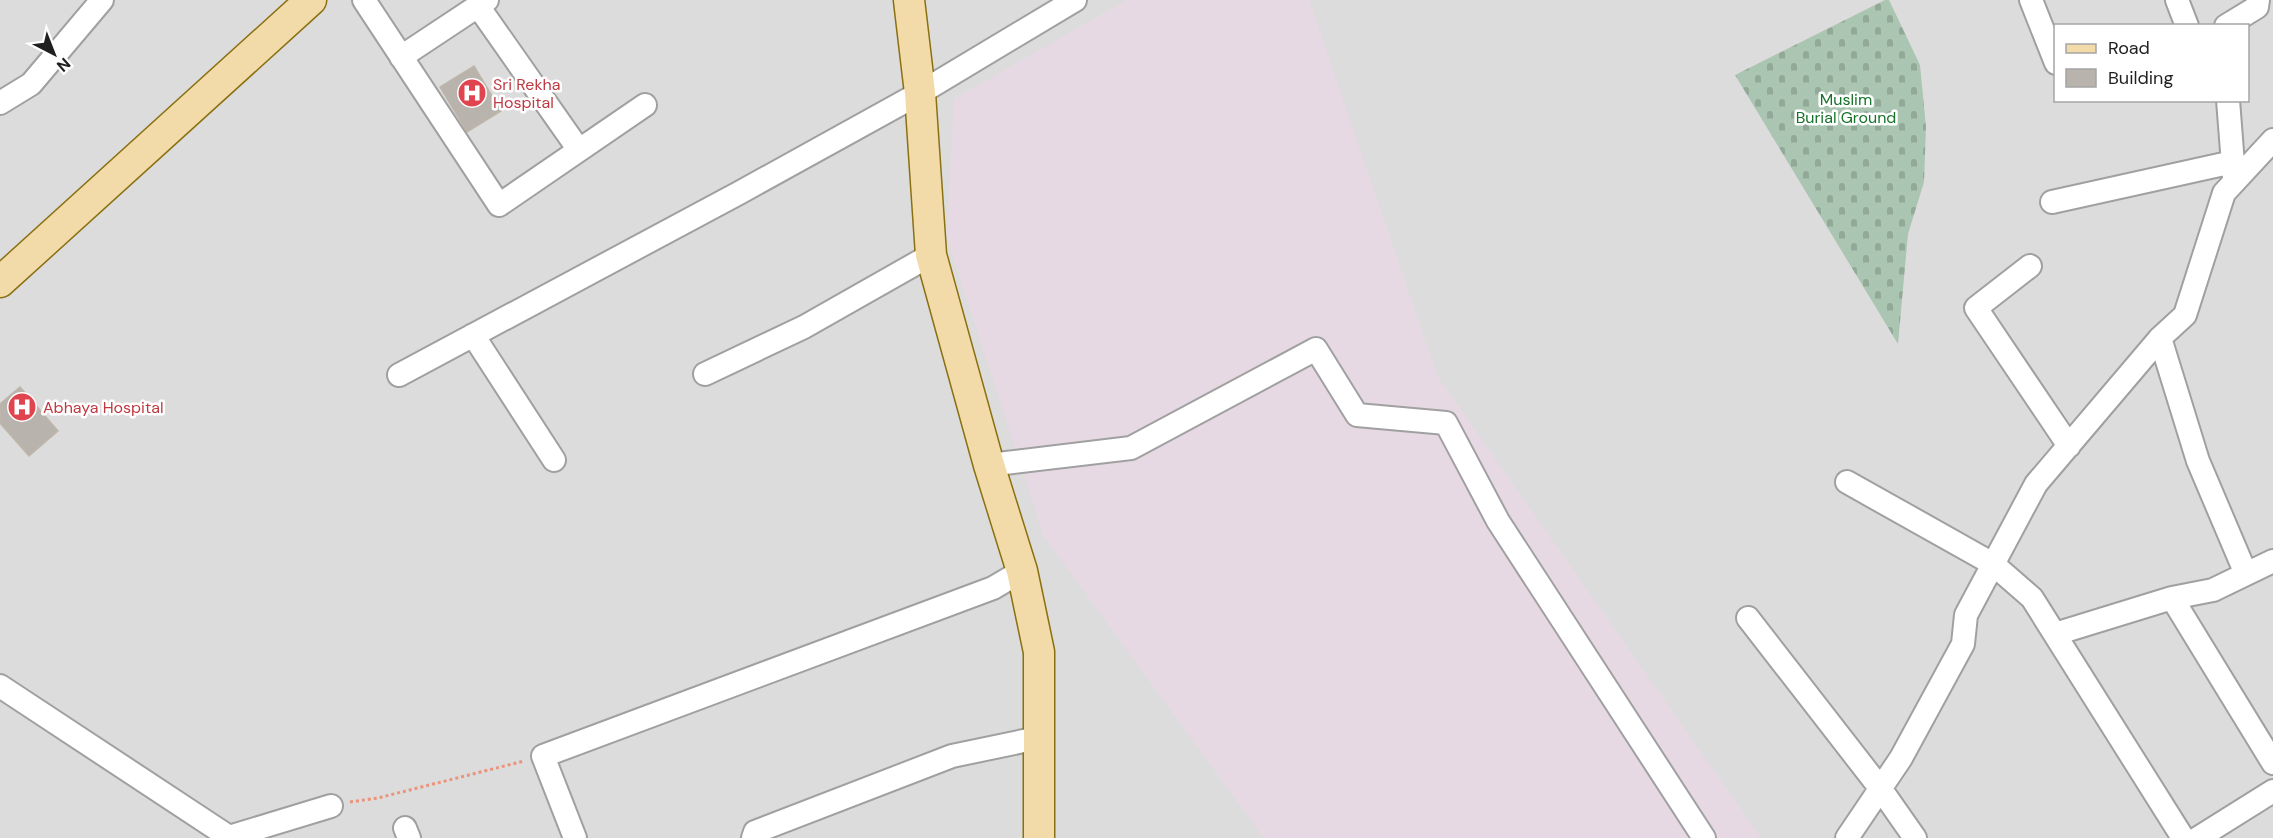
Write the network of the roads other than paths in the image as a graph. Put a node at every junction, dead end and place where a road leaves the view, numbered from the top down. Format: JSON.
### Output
{"nodes":[{"id":1,"x":102,"y":0,"type":"edge"},
{"id":2,"x":311,"y":0,"type":"edge"},
{"id":3,"x":364,"y":0,"type":"edge"},
{"id":4,"x":909,"y":0,"type":"edge"},
{"id":5,"x":1075,"y":0,"type":"edge"},
{"id":6,"x":2031,"y":0,"type":"edge"},
{"id":7,"x":2177,"y":0,"type":"edge"},
{"id":8,"x":2258,"y":0,"type":"edge"},
{"id":9,"x":483,"y":3,"type":"edge"},
{"id":10,"x":2186,"y":24,"type":"edge"},
{"id":11,"x":2229,"y":24,"type":"edge"},
{"id":12,"x":401,"y":57,"type":"junction"},
{"id":13,"x":2054,"y":60,"type":"edge"},
{"id":14,"x":920,"y":93,"type":"junction"},
{"id":15,"x":2228,"y":102,"type":"edge"},
{"id":16,"x":0,"y":103,"type":"edge"},
{"id":17,"x":645,"y":105,"type":"dead end"},
{"id":18,"x":2273,"y":140,"type":"edge"},
{"id":19,"x":579,"y":150,"type":"junction"},
{"id":20,"x":2234,"y":172,"type":"junction"},
{"id":21,"x":2052,"y":202,"type":"dead end"},
{"id":22,"x":931,"y":255,"type":"junction"},
{"id":23,"x":2030,"y":266,"type":"dead end"},
{"id":24,"x":0,"y":282,"type":"edge"},
{"id":25,"x":473,"y":335,"type":"junction"},
{"id":26,"x":2160,"y":338,"type":"junction"},
{"id":27,"x":705,"y":374,"type":"dead end"},
{"id":28,"x":399,"y":375,"type":"dead end"},
{"id":29,"x":2069,"y":446,"type":"junction"},
{"id":30,"x":554,"y":460,"type":"dead end"},
{"id":31,"x":989,"y":465,"type":"junction"},
{"id":32,"x":1847,"y":482,"type":"dead end"},
{"id":33,"x":2273,"y":561,"type":"edge"},
{"id":34,"x":1993,"y":564,"type":"junction"},
{"id":35,"x":1022,"y":571,"type":"junction"},
{"id":36,"x":2246,"y":574,"type":"junction"},
{"id":37,"x":2172,"y":598,"type":"junction"},
{"id":38,"x":1748,"y":618,"type":"dead end"},
{"id":39,"x":2055,"y":634,"type":"junction"},
{"id":40,"x":0,"y":686,"type":"edge"},
{"id":41,"x":1038,"y":738,"type":"junction"},
{"id":42,"x":2273,"y":763,"type":"edge"},
{"id":43,"x":1881,"y":788,"type":"junction"},
{"id":44,"x":2273,"y":791,"type":"edge"},
{"id":45,"x":331,"y":806,"type":"road end"},
{"id":46,"x":1853,"y":835,"type":"edge"},
{"id":47,"x":575,"y":838,"type":"edge"},
{"id":48,"x":753,"y":838,"type":"edge"},
{"id":49,"x":1039,"y":838,"type":"edge"},
{"id":50,"x":1704,"y":838,"type":"edge"},
{"id":51,"x":1915,"y":838,"type":"edge"},
{"id":52,"x":2183,"y":838,"type":"edge"},
{"id":53,"x":2198,"y":838,"type":"edge"}],
"edges":[{"from":1,"to":16,"type":"street"},
{"from":2,"to":24,"type":"main road"},
{"from":3,"to":12,"type":"street"},
{"from":4,"to":14,"type":"main road"},
{"from":5,"to":14,"type":"street"},
{"from":6,"to":13,"type":"street"},
{"from":7,"to":10,"type":"street"},
{"from":8,"to":11,"type":"street"},
{"from":9,"to":12,"type":"street"},
{"from":9,"to":19,"type":"street"},
{"from":12,"to":19,"type":"street"},
{"from":14,"to":22,"type":"main road"},
{"from":14,"to":25,"type":"street"},
{"from":15,"to":20,"type":"street"},
{"from":17,"to":19,"type":"street"},
{"from":18,"to":20,"type":"street"},
{"from":20,"to":21,"type":"street"},
{"from":20,"to":26,"type":"street"},
{"from":22,"to":27,"type":"street"},
{"from":22,"to":31,"type":"main road"},
{"from":23,"to":29,"type":"street"},
{"from":25,"to":28,"type":"street"},
{"from":25,"to":30,"type":"street"},
{"from":26,"to":29,"type":"street"},
{"from":26,"to":36,"type":"street"},
{"from":29,"to":34,"type":"street"},
{"from":31,"to":35,"type":"main road"},
{"from":31,"to":50,"type":"street"},
{"from":32,"to":34,"type":"street"},
{"from":33,"to":36,"type":"street"},
{"from":34,"to":39,"type":"street"},
{"from":34,"to":43,"type":"street"},
{"from":35,"to":41,"type":"main road"},
{"from":35,"to":47,"type":"street"},
{"from":36,"to":37,"type":"street"},
{"from":37,"to":39,"type":"street"},
{"from":37,"to":42,"type":"street"},
{"from":38,"to":43,"type":"street"},
{"from":39,"to":52,"type":"street"},
{"from":40,"to":45,"type":"street"},
{"from":41,"to":48,"type":"street"},
{"from":41,"to":49,"type":"main road"},
{"from":43,"to":46,"type":"street"},
{"from":43,"to":51,"type":"street"},
{"from":44,"to":53,"type":"street"}]}
